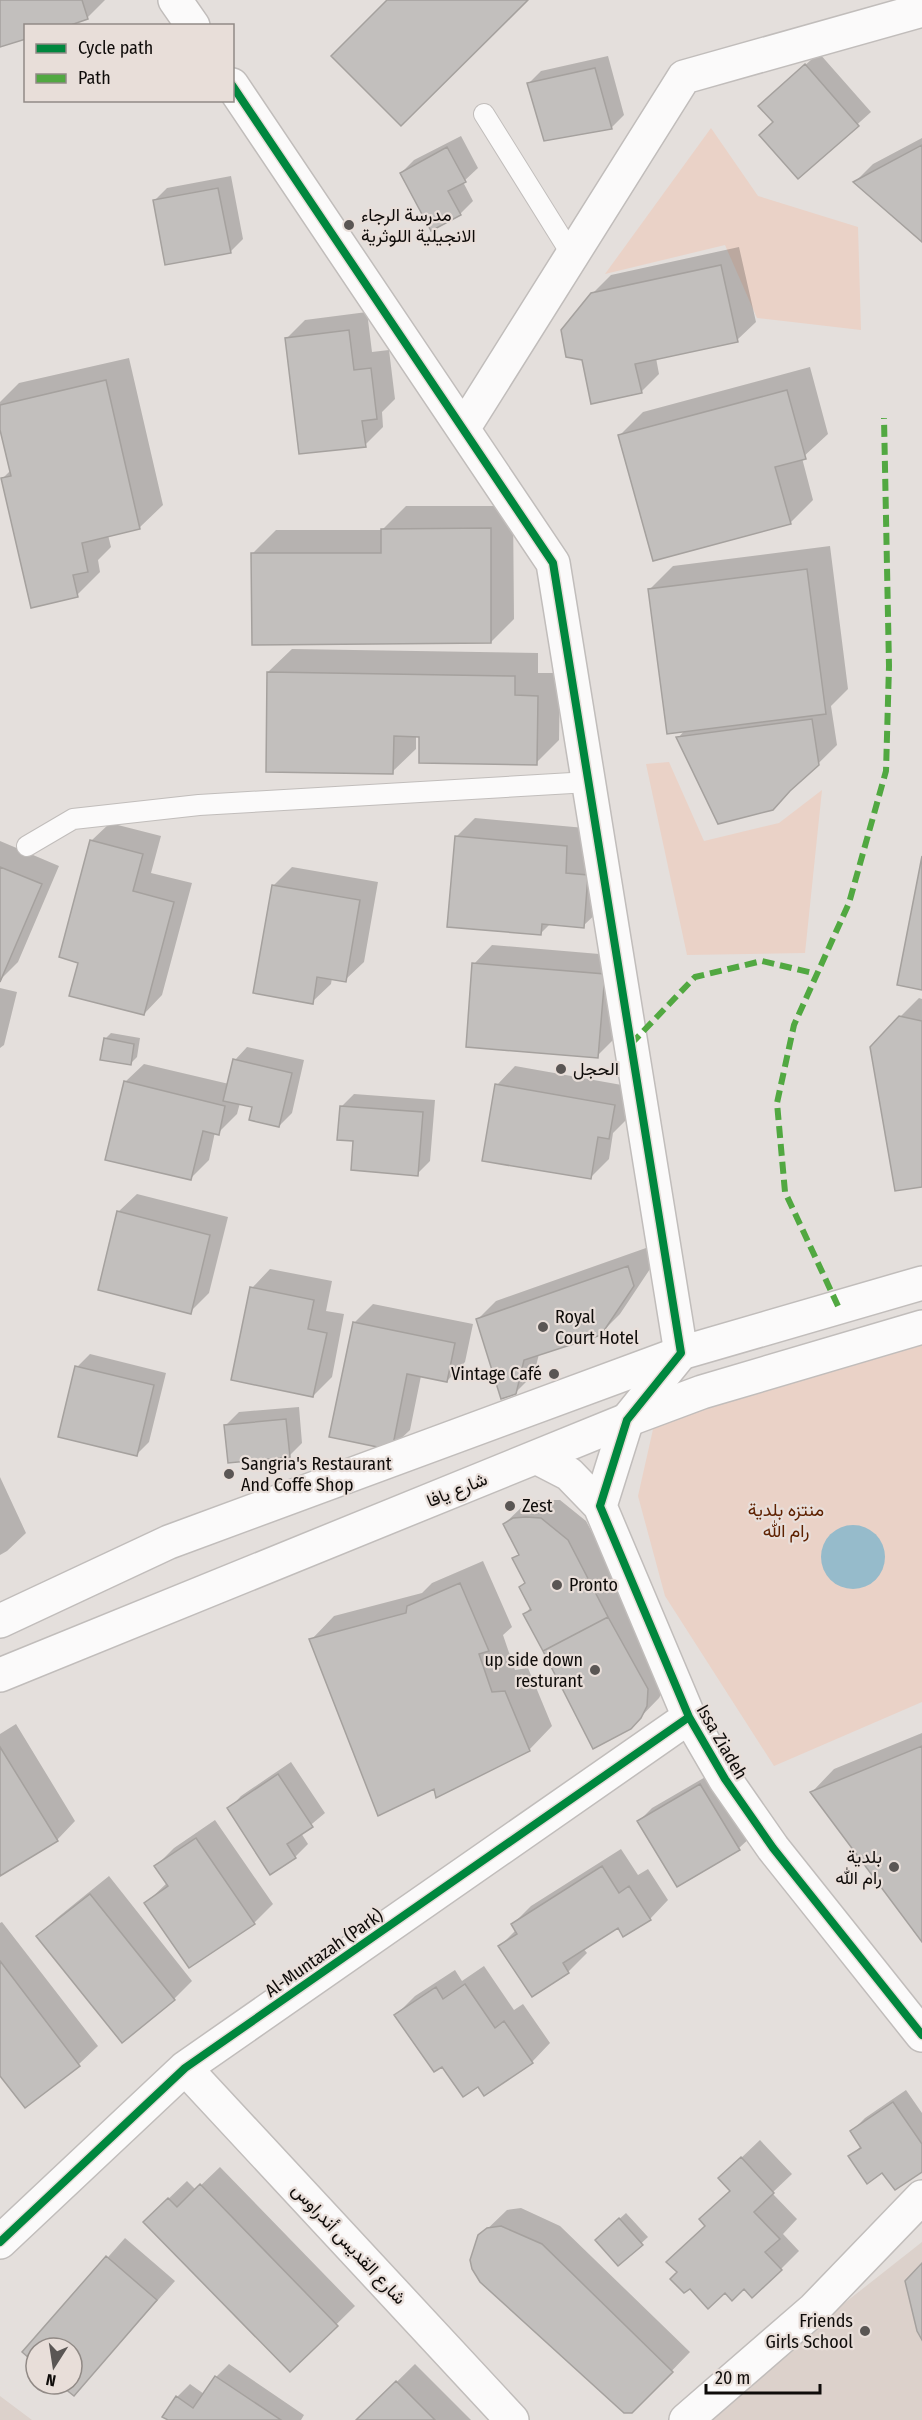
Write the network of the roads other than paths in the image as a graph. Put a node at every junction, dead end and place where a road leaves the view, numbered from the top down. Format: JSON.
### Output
{"nodes":[{"id":1,"x":176,"y":0,"type":"edge"},
{"id":2,"x":922,"y":10,"type":"edge"},
{"id":3,"x":192,"y":24,"type":"edge"},
{"id":4,"x":234,"y":88,"type":"edge"},
{"id":5,"x":484,"y":114,"type":"dead end"},
{"id":6,"x":572,"y":255,"type":"junction"},
{"id":7,"x":463,"y":429,"type":"junction"},
{"id":8,"x":589,"y":782,"type":"junction"},
{"id":9,"x":27,"y":846,"type":"dead end"},
{"id":10,"x":922,"y":1283,"type":"edge"},
{"id":11,"x":922,"y":1327,"type":"edge"},
{"id":12,"x":681,"y":1353,"type":"junction"},
{"id":13,"x":627,"y":1420,"type":"junction"},
{"id":14,"x":538,"y":1458,"type":"junction"},
{"id":15,"x":600,"y":1506,"type":"junction"},
{"id":16,"x":0,"y":1622,"type":"edge"},
{"id":17,"x":0,"y":1675,"type":"edge"},
{"id":18,"x":689,"y":1717,"type":"junction"},
{"id":19,"x":922,"y":2035,"type":"edge"},
{"id":20,"x":185,"y":2068,"type":"junction"},
{"id":21,"x":922,"y":2197,"type":"edge"},
{"id":22,"x":0,"y":2242,"type":"edge"},
{"id":23,"x":512,"y":2420,"type":"edge"},
{"id":24,"x":686,"y":2420,"type":"edge"}],
"edges":[{"from":1,"to":3,"type":"street"},
{"from":2,"to":6,"type":"street"},
{"from":4,"to":7,"type":"street"},
{"from":5,"to":6,"type":"lane"},
{"from":6,"to":7,"type":"street"},
{"from":7,"to":8,"type":"street"},
{"from":8,"to":9,"type":"lane"},
{"from":8,"to":12,"type":"street"},
{"from":10,"to":12,"type":"street"},
{"from":11,"to":13,"type":"street","name":"شارع يافا"},
{"from":12,"to":13,"type":"street"},
{"from":12,"to":16,"type":"street"},
{"from":13,"to":14,"type":"street","name":"شارع يافا"},
{"from":13,"to":15,"type":"street"},
{"from":14,"to":15,"type":"street"},
{"from":14,"to":17,"type":"street","name":"شارع يافا"},
{"from":15,"to":18,"type":"street","name":"Issa Ziadeh"},
{"from":18,"to":19,"type":"street","name":"Issa Ziadeh"},
{"from":18,"to":20,"type":"street","name":"Al-Muntazah (Park)"},
{"from":20,"to":22,"type":"street","name":"Al-Muntazah (Park)"},
{"from":20,"to":23,"type":"street","name":"شارع القديس أندراوس"},
{"from":21,"to":24,"type":"street"}]}
